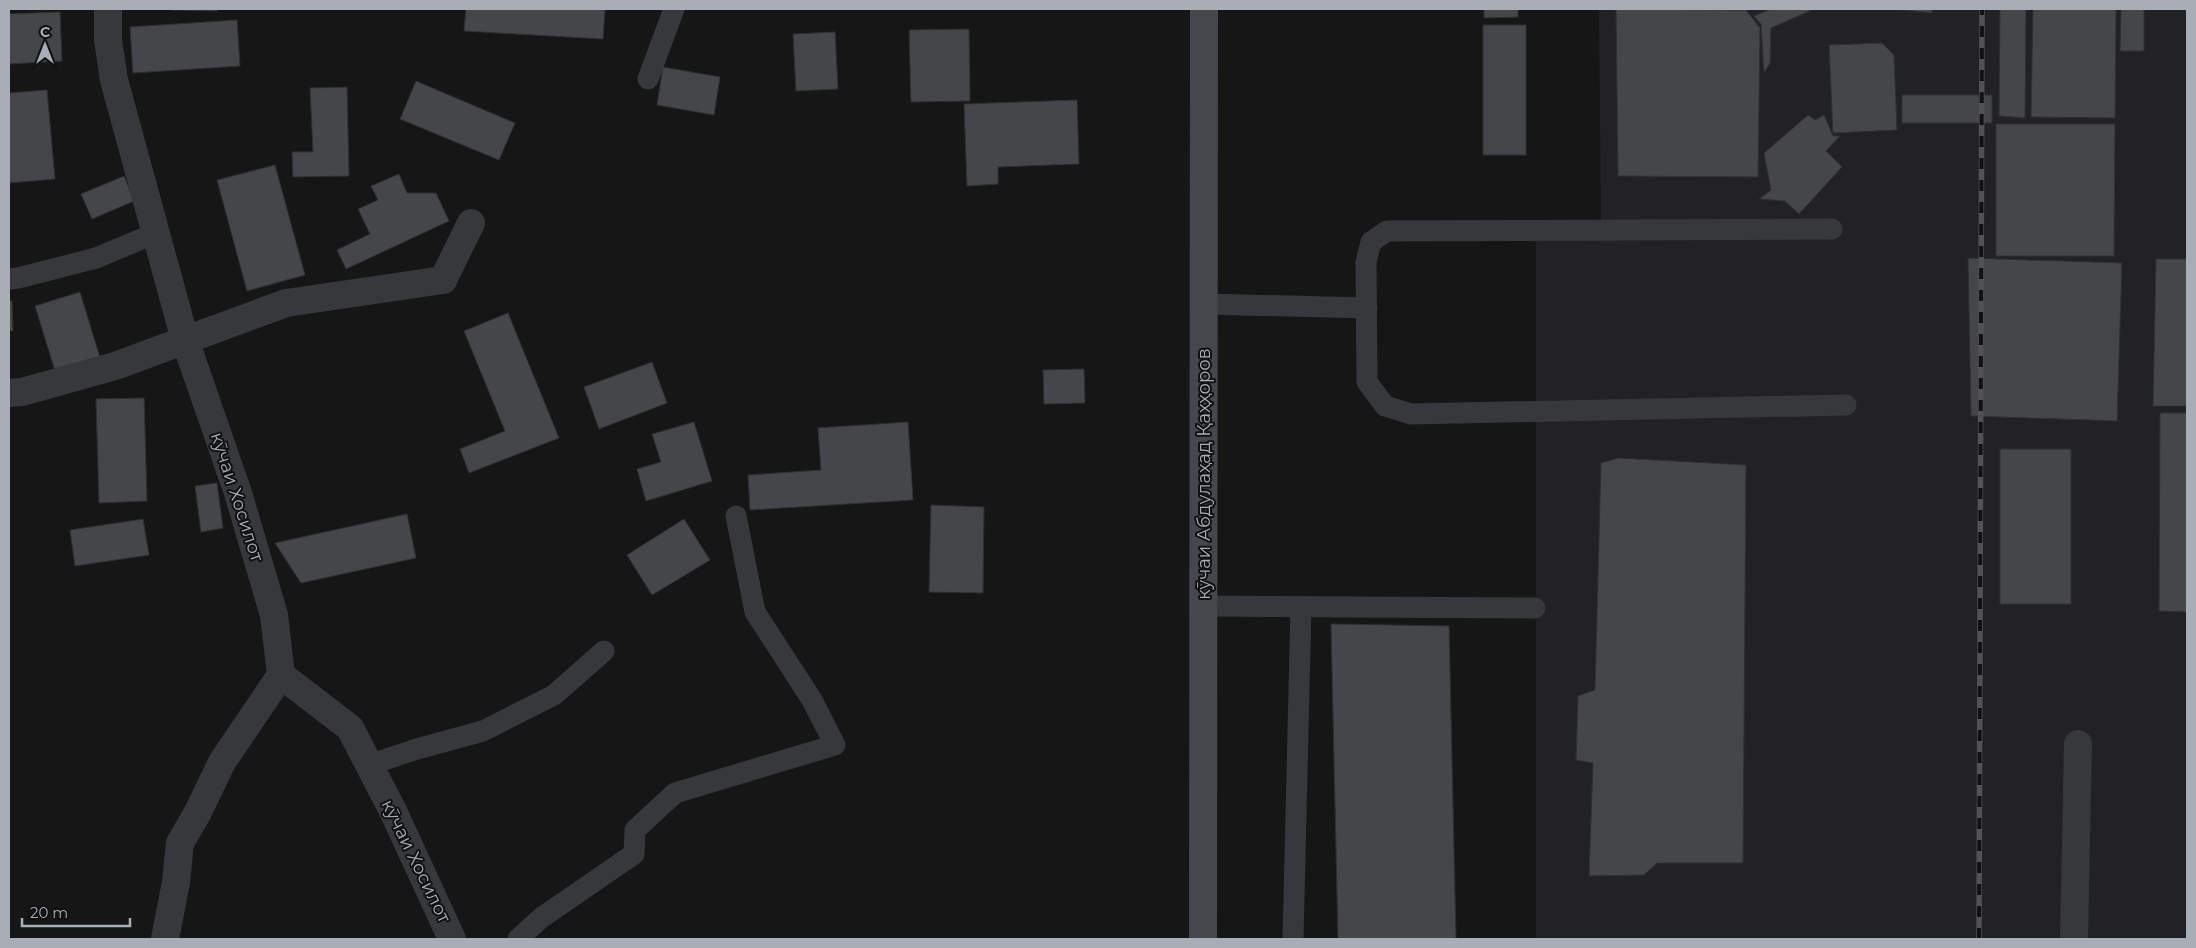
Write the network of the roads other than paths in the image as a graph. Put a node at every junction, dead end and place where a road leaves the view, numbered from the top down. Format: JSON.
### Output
{"nodes":[{"id":1,"x":108,"y":9,"type":"edge"},
{"id":2,"x":674,"y":9,"type":"edge"},
{"id":3,"x":1204,"y":9,"type":"edge"},
{"id":4,"x":648,"y":79,"type":"dead end"},
{"id":5,"x":471,"y":223,"type":"dead end"},
{"id":6,"x":1832,"y":229,"type":"dead end"},
{"id":7,"x":156,"y":233,"type":"junction"},
{"id":8,"x":9,"y":279,"type":"edge"},
{"id":9,"x":1204,"y":304,"type":"junction"},
{"id":10,"x":1367,"y":308,"type":"junction"},
{"id":11,"x":185,"y":340,"type":"junction"},
{"id":12,"x":9,"y":393,"type":"edge"},
{"id":13,"x":1846,"y":405,"type":"dead end"},
{"id":14,"x":736,"y":516,"type":"dead end"},
{"id":15,"x":1203,"y":606,"type":"junction"},
{"id":16,"x":1301,"y":606,"type":"junction"},
{"id":17,"x":1535,"y":608,"type":"dead end"},
{"id":18,"x":604,"y":650,"type":"dead end"},
{"id":19,"x":281,"y":675,"type":"junction"},
{"id":20,"x":2078,"y":744,"type":"dead end"},
{"id":21,"x":369,"y":765,"type":"junction"},
{"id":22,"x":165,"y":939,"type":"edge"},
{"id":23,"x":452,"y":939,"type":"edge"},
{"id":24,"x":518,"y":939,"type":"edge"},
{"id":25,"x":1203,"y":939,"type":"edge"},
{"id":26,"x":1293,"y":939,"type":"edge"},
{"id":27,"x":2074,"y":939,"type":"edge"}],
"edges":[{"from":1,"to":7,"type":"street","name":"кӯчаи Хосилот"},
{"from":2,"to":4,"type":"lane"},
{"from":3,"to":9,"type":"main road","name":"кӯчаи Абдулаҳад Қаҳҳоров"},
{"from":5,"to":11,"type":"street"},
{"from":6,"to":10,"type":"lane"},
{"from":7,"to":8,"type":"lane"},
{"from":7,"to":11,"type":"street","name":"кӯчаи Хосилот"},
{"from":9,"to":10,"type":"lane"},
{"from":9,"to":15,"type":"main road","name":"кӯчаи Абдулаҳад Қаҳҳоров"},
{"from":10,"to":13,"type":"lane"},
{"from":11,"to":12,"type":"street"},
{"from":11,"to":19,"type":"street","name":"кӯчаи Хосилот"},
{"from":14,"to":24,"type":"lane"},
{"from":15,"to":16,"type":"lane"},
{"from":15,"to":25,"type":"main road","name":"кӯчаи Абдулаҳад Қаҳҳоров"},
{"from":16,"to":17,"type":"lane"},
{"from":16,"to":26,"type":"lane"},
{"from":18,"to":21,"type":"lane"},
{"from":19,"to":21,"type":"street","name":"кӯчаи Хосилот"},
{"from":19,"to":22,"type":"street"},
{"from":20,"to":27,"type":"street"},
{"from":21,"to":23,"type":"street","name":"кӯчаи Хосилот"}]}
